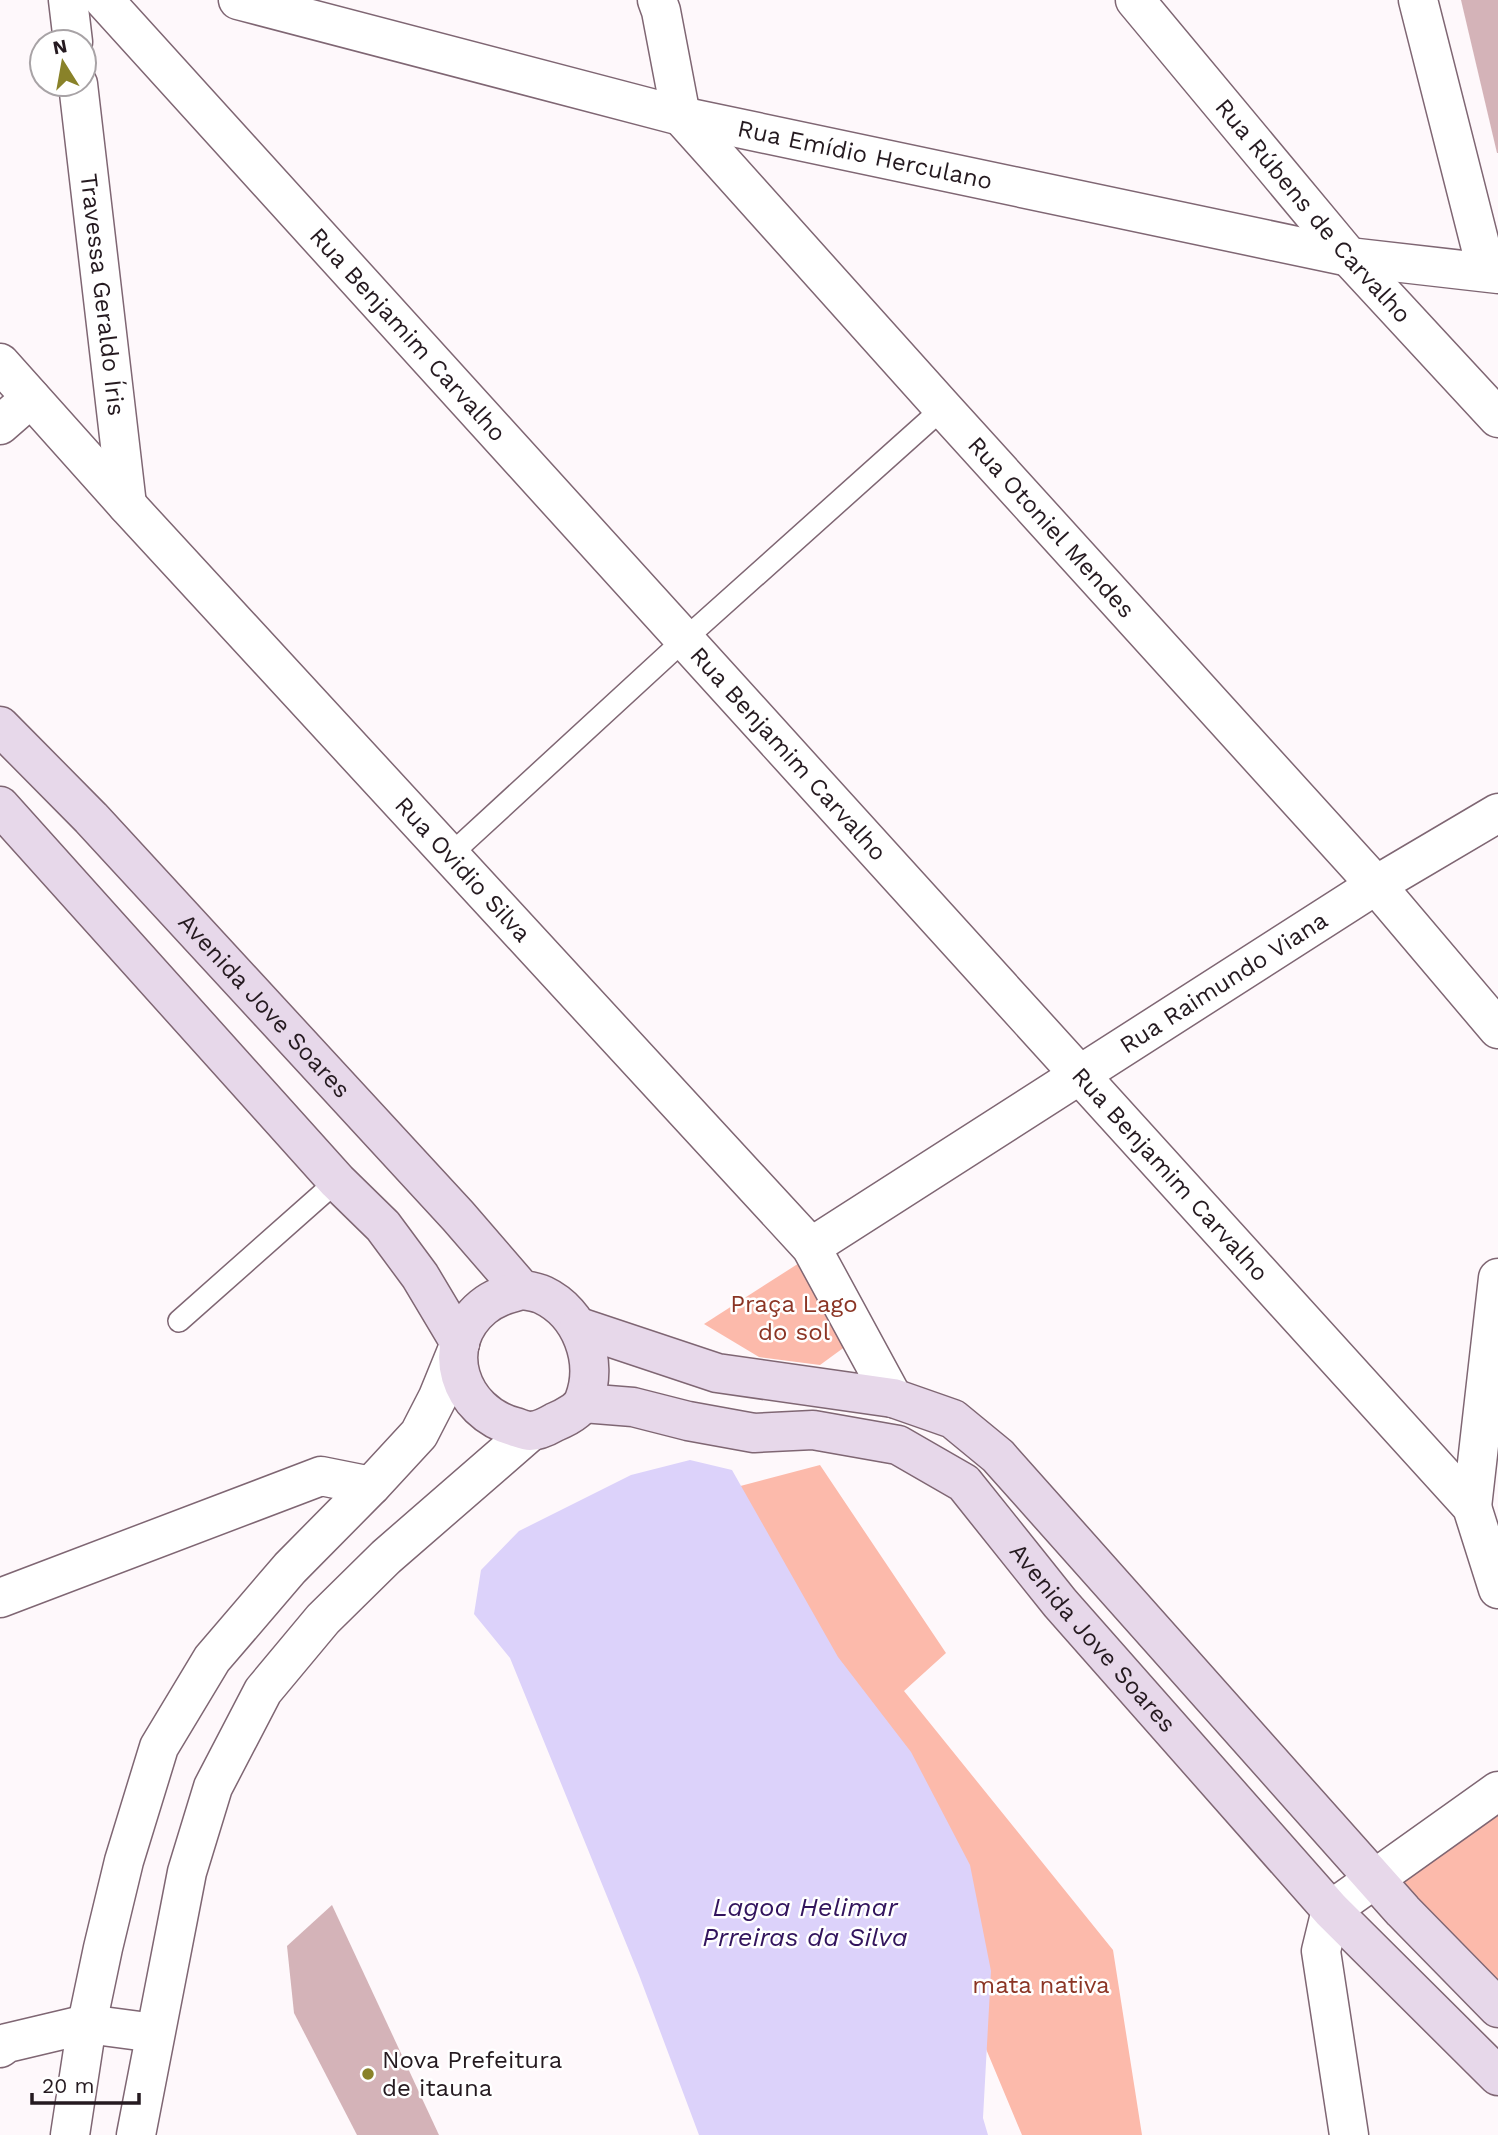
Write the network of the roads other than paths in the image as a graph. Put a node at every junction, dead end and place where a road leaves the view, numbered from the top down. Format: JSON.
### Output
{"nodes":[{"id":1,"x":68,"y":0,"type":"edge"},
{"id":2,"x":104,"y":0,"type":"edge"},
{"id":3,"x":238,"y":0,"type":"edge"},
{"id":4,"x":657,"y":0,"type":"edge"},
{"id":5,"x":1135,"y":0,"type":"edge"},
{"id":6,"x":1418,"y":0,"type":"edge"},
{"id":7,"x":71,"y":28,"type":"edge"},
{"id":8,"x":80,"y":98,"type":"edge"},
{"id":9,"x":681,"y":116,"type":"junction"},
{"id":10,"x":1349,"y":257,"type":"junction"},
{"id":11,"x":1492,"y":273,"type":"edge"},
{"id":12,"x":0,"y":363,"type":"edge"},
{"id":13,"x":31,"y":398,"type":"junction"},
{"id":14,"x":943,"y":408,"type":"junction"},
{"id":15,"x":1498,"y":418,"type":"edge"},
{"id":16,"x":0,"y":425,"type":"edge"},
{"id":17,"x":127,"y":505,"type":"junction"},
{"id":18,"x":685,"y":639,"type":"junction"},
{"id":19,"x":0,"y":726,"type":"edge"},
{"id":20,"x":0,"y":806,"type":"edge"},
{"id":21,"x":1498,"y":813,"type":"edge"},
{"id":22,"x":449,"y":856,"type":"junction"},
{"id":23,"x":1376,"y":885,"type":"junction"},
{"id":24,"x":1498,"y":1028,"type":"edge"},
{"id":25,"x":1081,"y":1074,"type":"junction"},
{"id":26,"x":337,"y":1181,"type":"junction"},
{"id":27,"x":811,"y":1247,"type":"junction"},
{"id":28,"x":1498,"y":1278,"type":"edge"},
{"id":29,"x":522,"y":1290,"type":"junction"},
{"id":30,"x":179,"y":1321,"type":"dead end"},
{"id":31,"x":579,"y":1327,"type":"junction"},
{"id":32,"x":460,"y":1343,"type":"junction"},
{"id":33,"x":893,"y":1398,"type":"junction"},
{"id":34,"x":583,"y":1402,"type":"junction"},
{"id":35,"x":531,"y":1431,"type":"junction"},
{"id":36,"x":371,"y":1486,"type":"junction"},
{"id":37,"x":1472,"y":1507,"type":"junction"},
{"id":38,"x":1498,"y":1589,"type":"edge"},
{"id":39,"x":0,"y":1598,"type":"edge"},
{"id":40,"x":1498,"y":1791,"type":"edge"},
{"id":41,"x":1374,"y":1878,"type":"junction"},
{"id":42,"x":1331,"y":1910,"type":"junction"},
{"id":43,"x":1498,"y":2008,"type":"edge"},
{"id":44,"x":87,"y":2024,"type":"junction"},
{"id":45,"x":155,"y":2033,"type":"junction"},
{"id":46,"x":0,"y":2048,"type":"edge"},
{"id":47,"x":1498,"y":2076,"type":"edge"},
{"id":48,"x":70,"y":2135,"type":"edge"},
{"id":49,"x":136,"y":2135,"type":"edge"},
{"id":50,"x":1349,"y":2135,"type":"edge"}],
"edges":[{"from":1,"to":7,"type":"street"},
{"from":2,"to":18,"type":"street","name":"Rua Benjamim Carvalho"},
{"from":3,"to":9,"type":"street","name":"Rua Emídio Herculano"},
{"from":4,"to":9,"type":"street"},
{"from":5,"to":10,"type":"street","name":"Rua Rúbens de Carvalho"},
{"from":6,"to":11,"type":"street"},
{"from":8,"to":17,"type":"street","name":"Travessa Geraldo Íris"},
{"from":9,"to":10,"type":"street","name":"Rua Emídio Herculano"},
{"from":9,"to":14,"type":"street","name":"Rua Otoniel Mendes"},
{"from":10,"to":11,"type":"street","name":"Rua Emídio Herculano"},
{"from":10,"to":15,"type":"street","name":"Rua Rúbens de Carvalho"},
{"from":12,"to":13,"type":"street","name":"Rua Ovidio Silva"},
{"from":13,"to":16,"type":"street"},
{"from":13,"to":17,"type":"street","name":"Rua Ovidio Silva"},
{"from":14,"to":18,"type":"lane"},
{"from":14,"to":23,"type":"street","name":"Rua Otoniel Mendes"},
{"from":17,"to":22,"type":"street","name":"Rua Ovidio Silva"},
{"from":18,"to":22,"type":"lane"},
{"from":18,"to":25,"type":"street","name":"Rua Benjamim Carvalho"},
{"from":19,"to":29,"type":"main road","name":"Avenida Jove Soares"},
{"from":20,"to":26,"type":"main road"},
{"from":21,"to":23,"type":"street","name":"Rua Raimundo Viana"},
{"from":22,"to":27,"type":"street","name":"Rua Ovidio Silva"},
{"from":23,"to":24,"type":"street","name":"Rua Otoniel Mendes"},
{"from":23,"to":25,"type":"street","name":"Rua Raimundo Viana"},
{"from":25,"to":27,"type":"street","name":"Rua Raimundo Viana"},
{"from":25,"to":37,"type":"street","name":"Rua Benjamim Carvalho"},
{"from":26,"to":30,"type":"lane"},
{"from":26,"to":32,"type":"main road"},
{"from":27,"to":33,"type":"street","name":"Rua Ovidio Silva"},
{"from":28,"to":37,"type":"street"},
{"from":29,"to":31,"type":"main road","name":"Avenida Jove Soares"},
{"from":29,"to":32,"type":"main road"},
{"from":31,"to":33,"type":"main road","name":"Avenida Jove Soares"},
{"from":31,"to":34,"type":"main road","name":"Avenida Jove Soares"},
{"from":32,"to":35,"type":"main road"},
{"from":32,"to":36,"type":"street"},
{"from":33,"to":41,"type":"main road","name":"Avenida Jove Soares"},
{"from":34,"to":35,"type":"main road"},
{"from":34,"to":42,"type":"main road","name":"Avenida Jove Soares"},
{"from":35,"to":45,"type":"street"},
{"from":36,"to":39,"type":"street"},
{"from":36,"to":44,"type":"street"},
{"from":37,"to":38,"type":"street"},
{"from":40,"to":41,"type":"street"},
{"from":41,"to":42,"type":"street"},
{"from":41,"to":43,"type":"main road","name":"Avenida Jove Soares"},
{"from":42,"to":47,"type":"main road","name":"Avenida Jove Soares"},
{"from":42,"to":50,"type":"street"},
{"from":44,"to":45,"type":"street"},
{"from":44,"to":46,"type":"street"},
{"from":44,"to":48,"type":"street"},
{"from":45,"to":49,"type":"street"}]}
